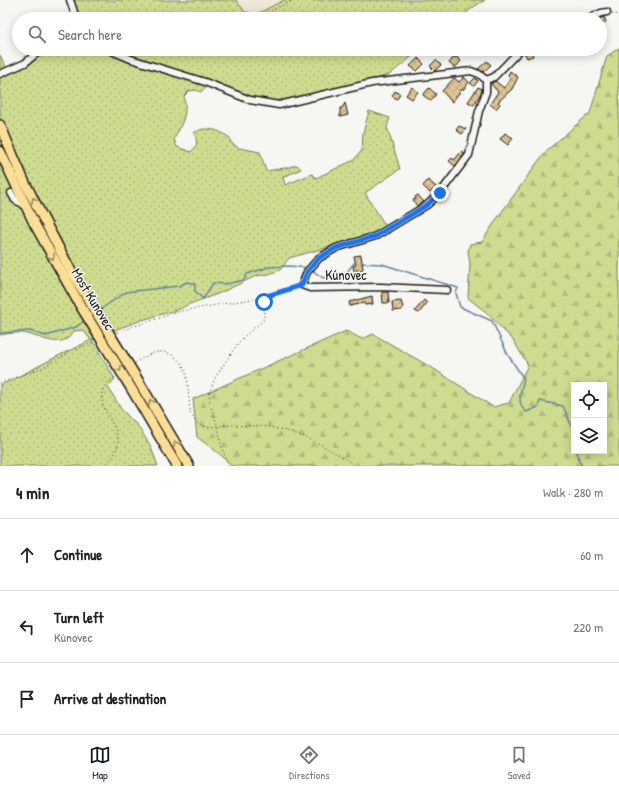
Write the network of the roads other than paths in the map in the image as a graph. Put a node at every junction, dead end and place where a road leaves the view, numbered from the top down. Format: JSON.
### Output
{"nodes":[{"id":1,"x":70,"y":0,"type":"edge"},
{"id":2,"x":73,"y":12,"type":"edge"},
{"id":3,"x":34,"y":56,"type":"edge"},
{"id":4,"x":124,"y":56,"type":"edge"},
{"id":5,"x":514,"y":56,"type":"edge"},
{"id":6,"x":0,"y":74,"type":"edge"},
{"id":7,"x":486,"y":80,"type":"junction"},
{"id":8,"x":0,"y":125,"type":"edge"},
{"id":9,"x":0,"y":151,"type":"edge"},
{"id":10,"x":11,"y":193,"type":"dead end"},
{"id":11,"x":25,"y":205,"type":"junction"},
{"id":12,"x":447,"y":290,"type":"dead end"},
{"id":13,"x":177,"y":466,"type":"edge"},
{"id":14,"x":188,"y":466,"type":"edge"}],
"edges":[{"from":1,"to":2,"type":"street"},
{"from":3,"to":6,"type":"street"},
{"from":4,"to":7,"type":"street"},
{"from":5,"to":7,"type":"street"},
{"from":7,"to":12,"type":"street","name":"Kúnovec"},
{"from":14,"to":8,"type":"highway","name":"Most Kunovec","one_way":true,"bridge":true},
{"from":9,"to":11,"type":"highway","name":"Most Kunovec"},
{"from":10,"to":11,"type":"street"},
{"from":11,"to":13,"type":"highway","name":"Most Kunovec","one_way":true,"bridge":true}]}
